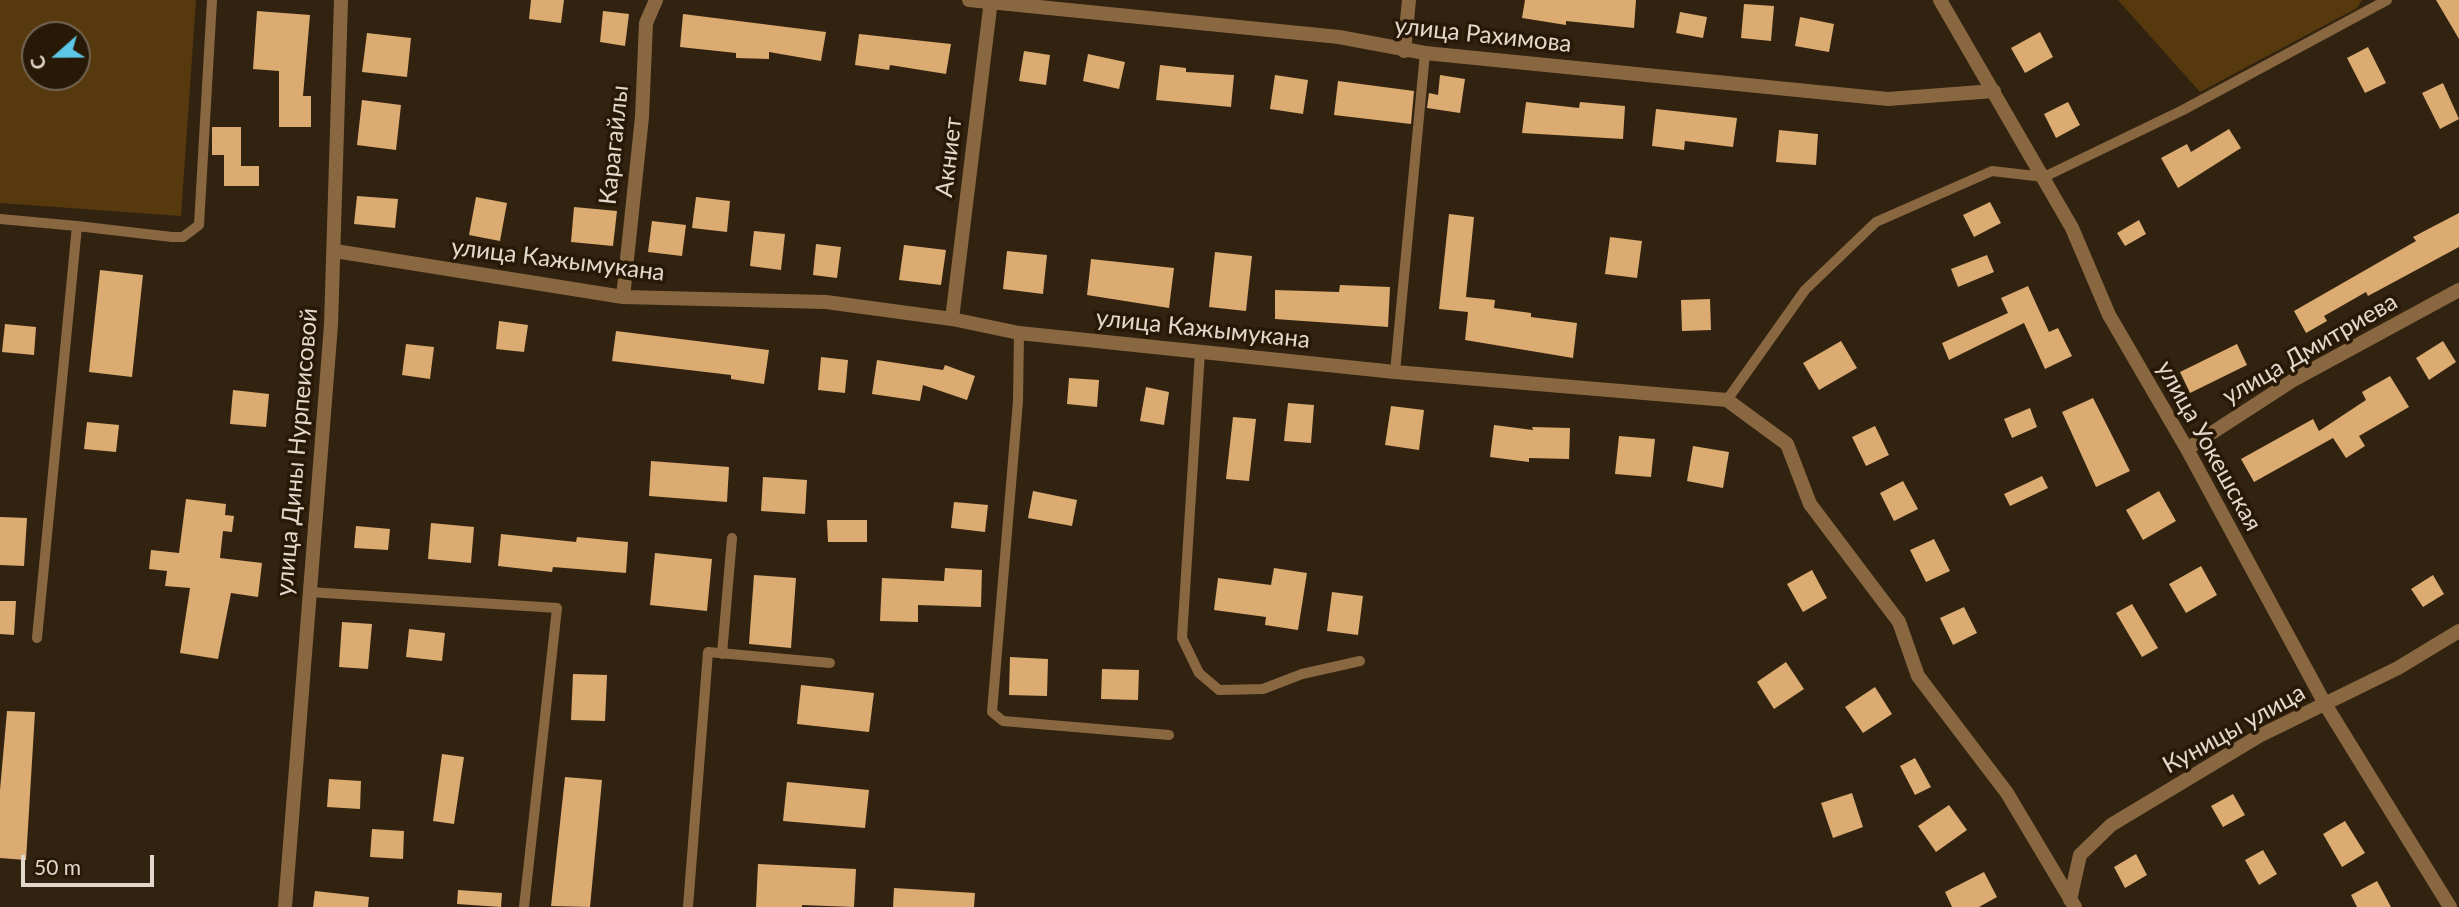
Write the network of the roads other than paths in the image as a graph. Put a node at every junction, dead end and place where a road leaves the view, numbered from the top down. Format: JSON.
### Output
{"nodes":[{"id":1,"x":212,"y":0,"type":"edge"},
{"id":2,"x":341,"y":0,"type":"edge"},
{"id":3,"x":656,"y":0,"type":"edge"},
{"id":4,"x":969,"y":0,"type":"edge"},
{"id":5,"x":1409,"y":0,"type":"edge"},
{"id":6,"x":1940,"y":0,"type":"edge"},
{"id":7,"x":2387,"y":0,"type":"edge"},
{"id":8,"x":991,"y":1,"type":"edge"},
{"id":9,"x":1404,"y":51,"type":"junction"},
{"id":10,"x":1425,"y":53,"type":"junction"},
{"id":11,"x":1994,"y":91,"type":"junction"},
{"id":12,"x":2044,"y":177,"type":"junction"},
{"id":13,"x":0,"y":219,"type":"edge"},
{"id":14,"x":77,"y":226,"type":"junction"},
{"id":15,"x":335,"y":251,"type":"junction"},
{"id":16,"x":2459,"y":290,"type":"edge"},
{"id":17,"x":623,"y":297,"type":"junction"},
{"id":18,"x":952,"y":319,"type":"junction"},
{"id":19,"x":1019,"y":333,"type":"junction"},
{"id":20,"x":1200,"y":352,"type":"junction"},
{"id":21,"x":1395,"y":372,"type":"junction"},
{"id":22,"x":1727,"y":400,"type":"junction"},
{"id":23,"x":2187,"y":449,"type":"junction"},
{"id":24,"x":732,"y":538,"type":"dead end"},
{"id":25,"x":309,"y":592,"type":"junction"},
{"id":26,"x":2459,"y":631,"type":"edge"},
{"id":27,"x":37,"y":638,"type":"dead end"},
{"id":28,"x":722,"y":654,"type":"junction"},
{"id":29,"x":1360,"y":661,"type":"dead end"},
{"id":30,"x":830,"y":663,"type":"dead end"},
{"id":31,"x":2325,"y":704,"type":"junction"},
{"id":32,"x":1168,"y":735,"type":"dead end"},
{"id":33,"x":2073,"y":903,"type":"edge"},
{"id":34,"x":285,"y":907,"type":"edge"},
{"id":35,"x":524,"y":907,"type":"edge"},
{"id":36,"x":688,"y":907,"type":"edge"},
{"id":37,"x":2450,"y":907,"type":"edge"}],
"edges":[{"from":1,"to":14,"type":"lane"},
{"from":2,"to":15,"type":"street","name":"улица Дины Нурпеисовой"},
{"from":3,"to":17,"type":"street","name":"Карагайлы"},
{"from":4,"to":8,"type":"street","name":"улица Рахимова"},
{"from":5,"to":9,"type":"street"},
{"from":6,"to":11,"type":"street","name":"улица Уокешская"},
{"from":7,"to":12,"type":"lane"},
{"from":8,"to":9,"type":"street","name":"улица Рахимова"},
{"from":8,"to":18,"type":"street","name":"Акниет"},
{"from":9,"to":10,"type":"street","name":"улица Рахимова"},
{"from":10,"to":11,"type":"street","name":"улица Рахимова"},
{"from":10,"to":21,"type":"lane"},
{"from":11,"to":12,"type":"street","name":"улица Уокешская"},
{"from":12,"to":22,"type":"lane"},
{"from":12,"to":23,"type":"street","name":"улица Уокешская"},
{"from":13,"to":14,"type":"lane"},
{"from":14,"to":27,"type":"lane"},
{"from":15,"to":17,"type":"street","name":"улица Кажымукана"},
{"from":15,"to":25,"type":"street","name":"улица Дины Нурпеисовой"},
{"from":16,"to":23,"type":"street","name":"улица Дмитриева"},
{"from":17,"to":18,"type":"street","name":"улица Кажымукана"},
{"from":18,"to":19,"type":"street","name":"улица Кажымукана"},
{"from":19,"to":20,"type":"street","name":"улица Кажымукана"},
{"from":19,"to":32,"type":"lane"},
{"from":20,"to":21,"type":"street","name":"улица Кажымукана"},
{"from":20,"to":29,"type":"lane"},
{"from":21,"to":22,"type":"street","name":"улица Кажымукана"},
{"from":22,"to":33,"type":"street"},
{"from":23,"to":31,"type":"street","name":"улица Уокешская"},
{"from":24,"to":28,"type":"lane"},
{"from":25,"to":34,"type":"street","name":"улица Дины Нурпеисовой"},
{"from":25,"to":35,"type":"lane"},
{"from":26,"to":31,"type":"street","name":"Куницы улица"},
{"from":28,"to":30,"type":"lane"},
{"from":28,"to":36,"type":"lane"},
{"from":31,"to":33,"type":"street","name":"Куницы улица"},
{"from":31,"to":37,"type":"street","name":"улица Уокешская"}]}
